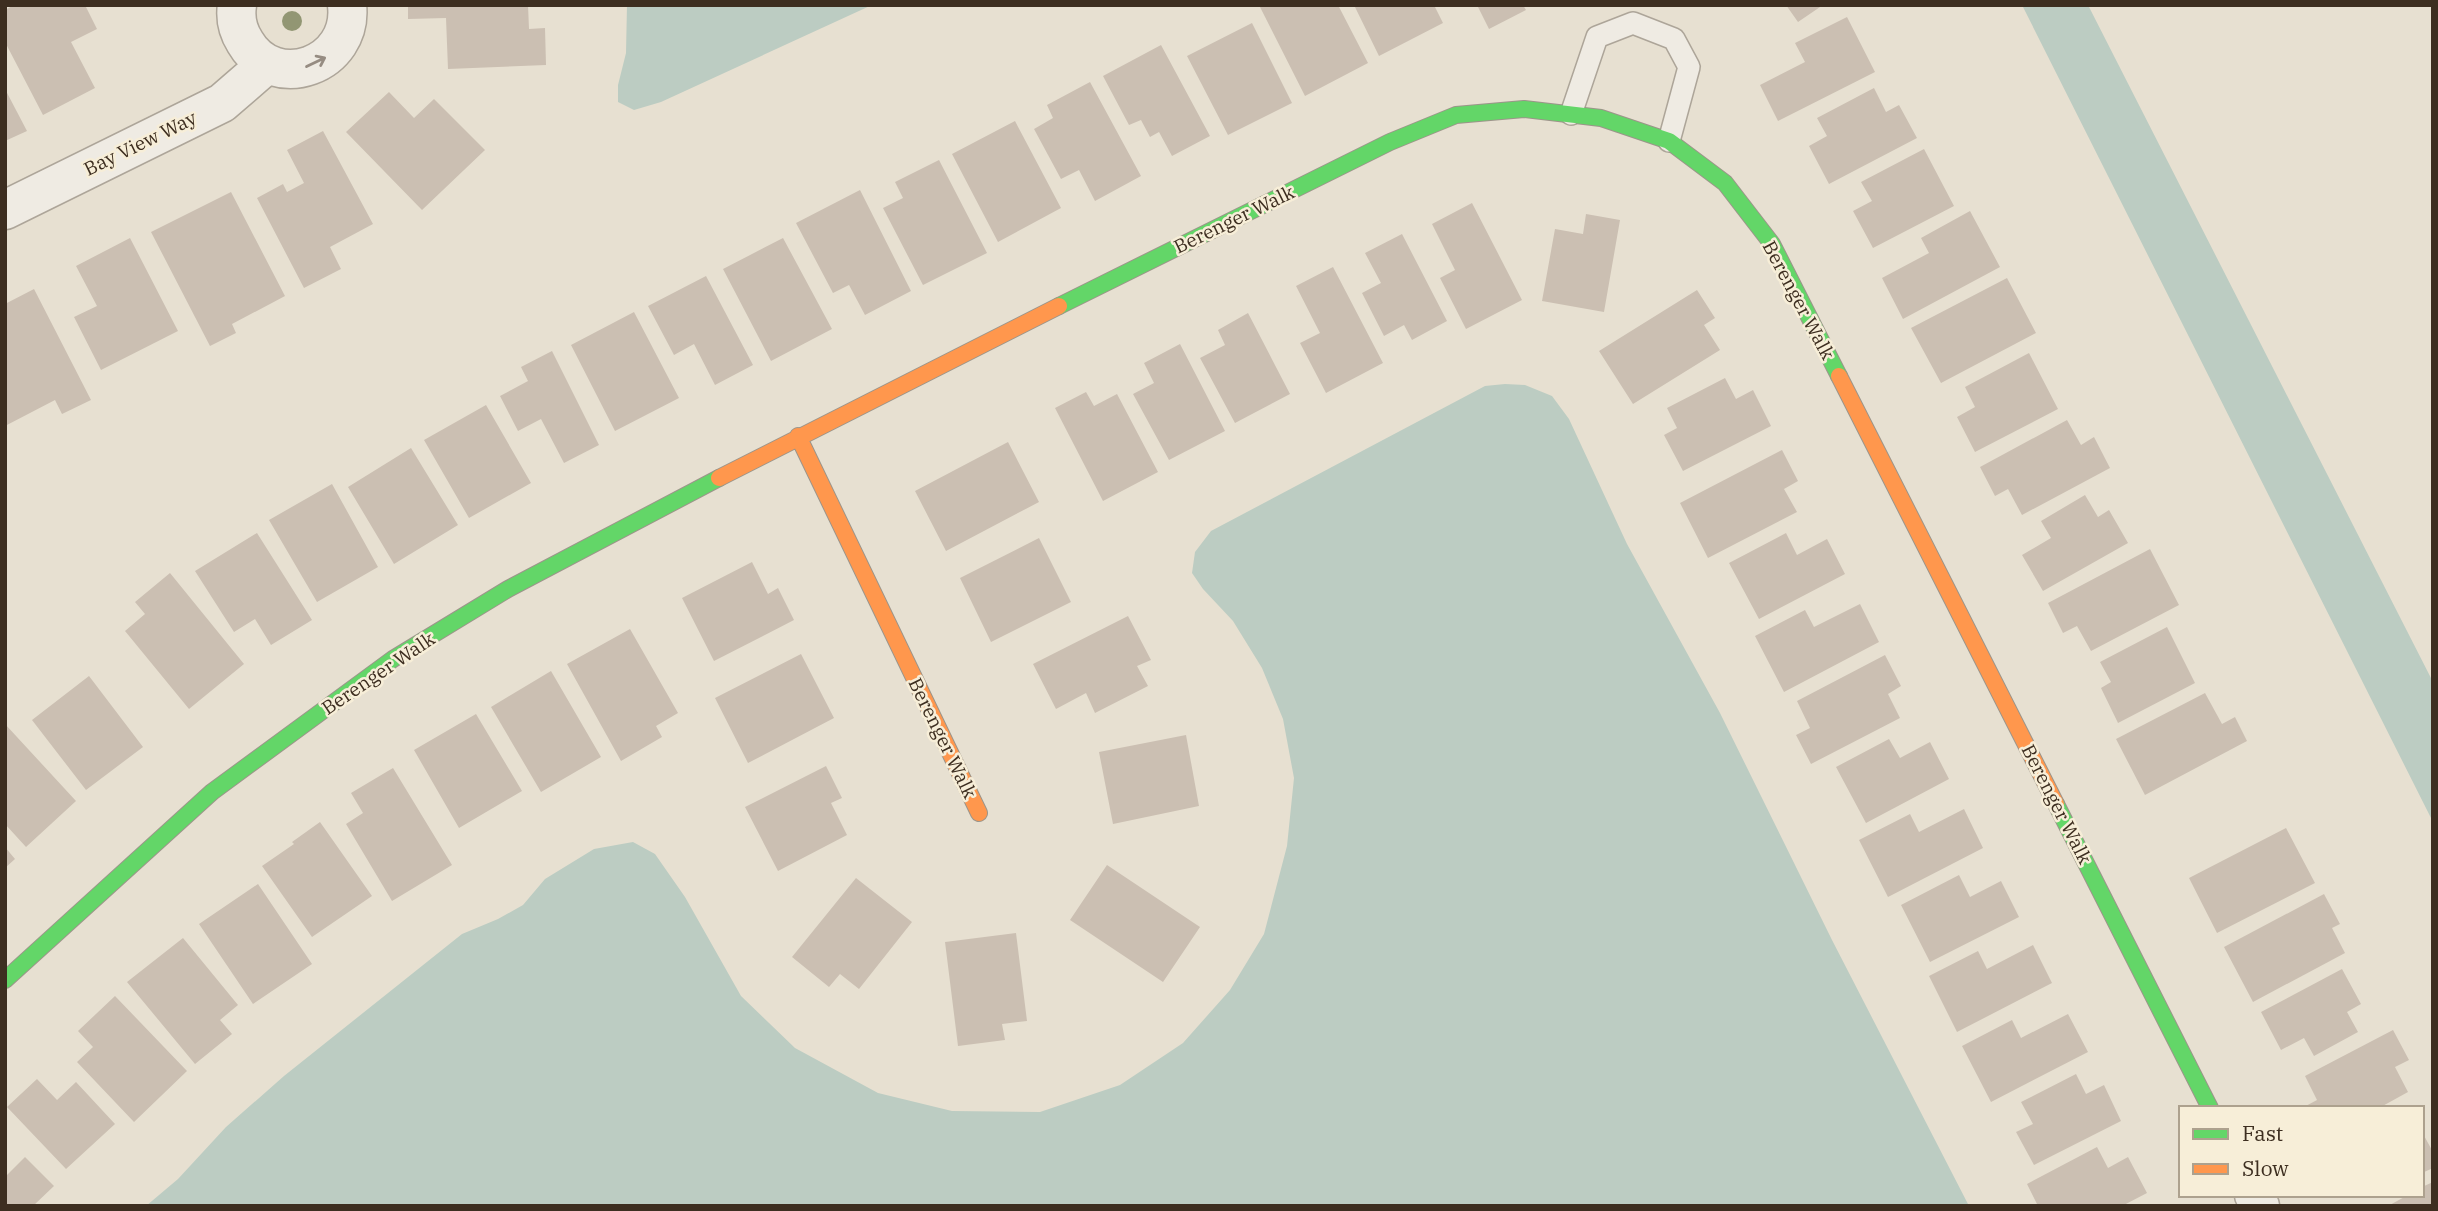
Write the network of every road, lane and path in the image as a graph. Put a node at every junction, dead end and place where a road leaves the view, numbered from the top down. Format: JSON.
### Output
{"nodes":[{"id":1,"x":237,"y":5,"type":"edge"},
{"id":2,"x":347,"y":5,"type":"edge"},
{"id":3,"x":267,"y":64,"type":"junction"},
{"id":4,"x":1571,"y":114,"type":"junction"},
{"id":5,"x":1669,"y":141,"type":"junction"},
{"id":6,"x":5,"y":210,"type":"edge"},
{"id":7,"x":798,"y":436,"type":"junction"},
{"id":8,"x":979,"y":813,"type":"dead end"},
{"id":9,"x":5,"y":980,"type":"edge"},
{"id":10,"x":2209,"y":1106,"type":"edge"}],
"edges":[{"from":1,"to":3,"type":"street"},
{"from":3,"to":2,"type":"street","one_way":true},
{"from":3,"to":6,"type":"street","name":"Bay View Way"},
{"from":4,"to":5,"type":"street","name":"Berenger Walk"},
{"from":4,"to":5,"type":"lane"},
{"from":4,"to":7,"type":"street","name":"Berenger Walk"},
{"from":5,"to":10,"type":"street","name":"Berenger Walk"},
{"from":7,"to":8,"type":"street","name":"Berenger Walk"},
{"from":7,"to":9,"type":"street","name":"Berenger Walk"}]}
